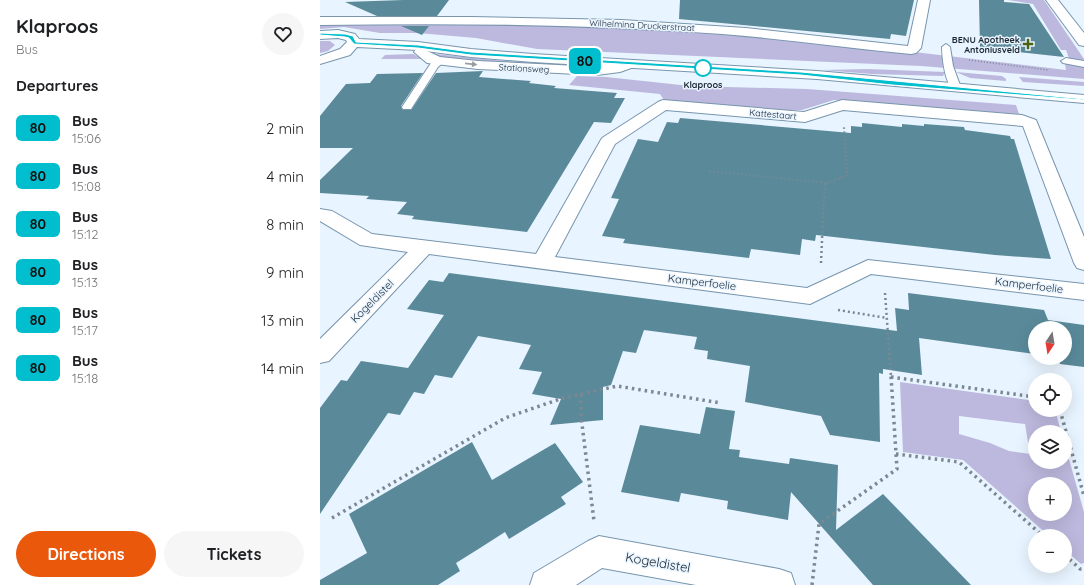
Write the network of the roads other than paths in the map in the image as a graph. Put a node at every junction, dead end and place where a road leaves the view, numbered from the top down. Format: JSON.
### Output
{"nodes":[{"id":1,"x":924,"y":0,"type":"edge"},
{"id":2,"x":1052,"y":0,"type":"edge"},
{"id":3,"x":320,"y":21,"type":"edge"},
{"id":4,"x":320,"y":35,"type":"edge"},
{"id":5,"x":1084,"y":42,"type":"edge"},
{"id":6,"x":946,"y":46,"type":"dead end"},
{"id":7,"x":350,"y":48,"type":"junction"},
{"id":8,"x":442,"y":56,"type":"junction"},
{"id":9,"x":320,"y":60,"type":"edge"},
{"id":10,"x":1066,"y":61,"type":"dead end"},
{"id":11,"x":1084,"y":64,"type":"edge"},
{"id":12,"x":955,"y":84,"type":"junction"},
{"id":13,"x":1084,"y":90,"type":"edge"},
{"id":14,"x":1084,"y":99,"type":"edge"},
{"id":15,"x":407,"y":107,"type":"dead end"},
{"id":16,"x":320,"y":215,"type":"edge"},
{"id":17,"x":425,"y":247,"type":"junction"},
{"id":18,"x":542,"y":262,"type":"junction"},
{"id":19,"x":1084,"y":263,"type":"edge"},
{"id":20,"x":1084,"y":292,"type":"edge"},
{"id":21,"x":320,"y":354,"type":"edge"},
{"id":22,"x":546,"y":585,"type":"edge"},
{"id":23,"x":779,"y":585,"type":"edge"}],
"edges":[{"from":1,"to":3,"type":"street","name":"Wilhelmina Druckerstraat"},
{"from":2,"to":5,"type":"street"},
{"from":4,"to":7,"type":"street"},
{"from":6,"to":12,"type":"lane"},
{"from":7,"to":8,"type":"street","name":"Stationsweg"},
{"from":7,"to":8,"type":"street","name":"Stationsweg"},
{"from":7,"to":9,"type":"street"},
{"from":8,"to":12,"type":"street","name":"Stationsweg"},
{"from":8,"to":15,"type":"lane"},
{"from":10,"to":11,"type":"lane"},
{"from":12,"to":13,"type":"street","name":"Stationsweg"},
{"from":12,"to":14,"type":"street","name":"Stationsweg"},
{"from":16,"to":17,"type":"street","name":"Kamperfoelie"},
{"from":17,"to":18,"type":"street","name":"Kamperfoelie"},
{"from":17,"to":21,"type":"street","name":"Kogeldistel"},
{"from":18,"to":19,"type":"street","name":"Kattestaart"},
{"from":18,"to":20,"type":"street","name":"Kamperfoelie"},
{"from":22,"to":23,"type":"street","name":"Kogeldistel"}]}
